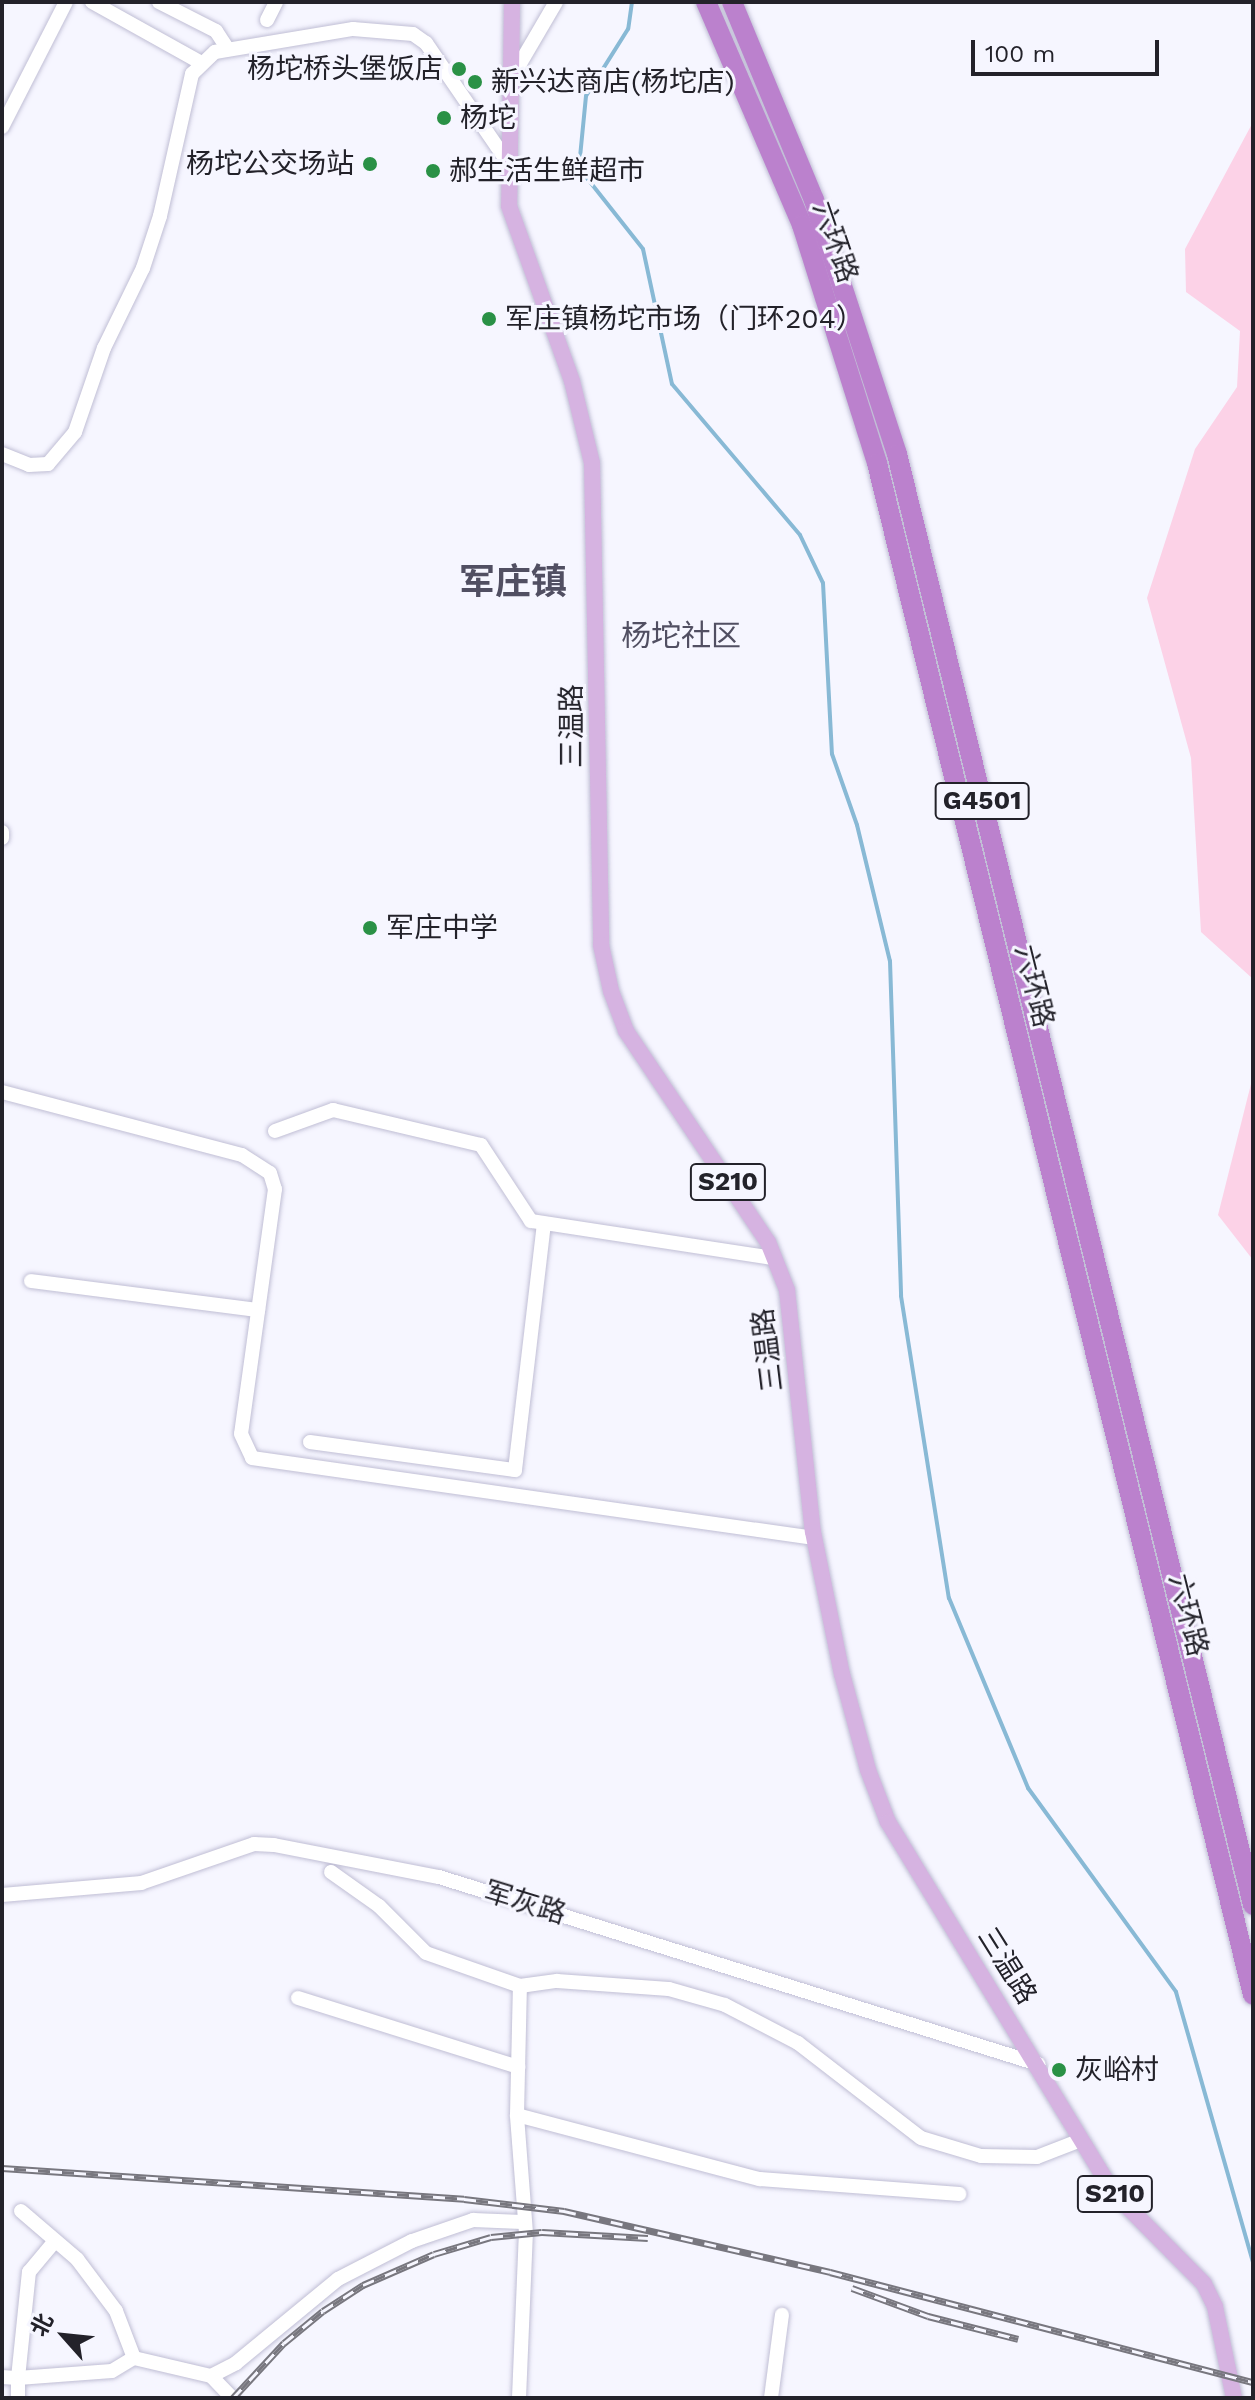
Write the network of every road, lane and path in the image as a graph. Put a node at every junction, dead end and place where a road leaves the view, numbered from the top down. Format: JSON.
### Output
{"nodes":[{"id":1,"x":66,"y":2,"type":"edge"},
{"id":2,"x":92,"y":2,"type":"edge"},
{"id":3,"x":159,"y":2,"type":"edge"},
{"id":4,"x":276,"y":2,"type":"edge"},
{"id":5,"x":512,"y":2,"type":"edge"},
{"id":6,"x":556,"y":2,"type":"edge"},
{"id":7,"x":732,"y":2,"type":"edge"},
{"id":8,"x":707,"y":4,"type":"edge"},
{"id":9,"x":267,"y":20,"type":"dead end"},
{"id":10,"x":227,"y":48,"type":"junction"},
{"id":11,"x":200,"y":62,"type":"junction"},
{"id":12,"x":511,"y":79,"type":"junction"},
{"id":13,"x":2,"y":127,"type":"edge"},
{"id":14,"x":506,"y":160,"type":"junction"},
{"id":15,"x":2,"y":454,"type":"edge"},
{"id":16,"x":2,"y":832,"type":"edge"},
{"id":17,"x":2,"y":838,"type":"edge"},
{"id":18,"x":2,"y":1092,"type":"edge"},
{"id":19,"x":275,"y":1131,"type":"dead end"},
{"id":20,"x":544,"y":1224,"type":"junction"},
{"id":21,"x":774,"y":1258,"type":"junction"},
{"id":22,"x":31,"y":1281,"type":"dead end"},
{"id":23,"x":258,"y":1310,"type":"junction"},
{"id":24,"x":310,"y":1442,"type":"dead end"},
{"id":25,"x":814,"y":1538,"type":"junction"},
{"id":26,"x":331,"y":1872,"type":"dead end"},
{"id":27,"x":2,"y":1895,"type":"edge"},
{"id":28,"x":1253,"y":1905,"type":"edge"},
{"id":29,"x":520,"y":1986,"type":"junction"},
{"id":30,"x":1253,"y":1995,"type":"edge"},
{"id":31,"x":298,"y":1998,"type":"dead end"},
{"id":32,"x":1038,"y":2064,"type":"junction"},
{"id":33,"x":518,"y":2067,"type":"junction"},
{"id":34,"x":517,"y":2115,"type":"junction"},
{"id":35,"x":1081,"y":2140,"type":"junction"},
{"id":36,"x":959,"y":2194,"type":"dead end"},
{"id":37,"x":21,"y":2211,"type":"dead end"},
{"id":38,"x":522,"y":2222,"type":"junction"},
{"id":39,"x":55,"y":2241,"type":"junction"},
{"id":40,"x":782,"y":2315,"type":"dead end"},
{"id":41,"x":134,"y":2358,"type":"junction"},
{"id":42,"x":211,"y":2376,"type":"junction"},
{"id":43,"x":2,"y":2377,"type":"edge"},
{"id":44,"x":18,"y":2378,"type":"junction"},
{"id":45,"x":18,"y":2398,"type":"edge"},
{"id":46,"x":232,"y":2398,"type":"edge"},
{"id":47,"x":519,"y":2398,"type":"edge"},
{"id":48,"x":771,"y":2398,"type":"edge"},
{"id":49,"x":1234,"y":2398,"type":"edge"}],
"edges":[{"from":1,"to":13,"type":"street"},
{"from":2,"to":11,"type":"street"},
{"from":3,"to":10,"type":"street"},
{"from":4,"to":9,"type":"street"},
{"from":5,"to":12,"type":"main road","number":"S210"},
{"from":6,"to":12,"type":"street"},
{"from":7,"to":28,"type":"highway","name":"六环路","number":"G4501"},
{"from":8,"to":30,"type":"highway","name":"六环路","number":"G4501"},
{"from":10,"to":11,"type":"street"},
{"from":10,"to":14,"type":"street"},
{"from":11,"to":15,"type":"street"},
{"from":12,"to":14,"type":"main road","number":"S210"},
{"from":14,"to":21,"type":"main road","name":"三温路","number":"S210"},
{"from":16,"to":17,"type":"street"},
{"from":18,"to":23,"type":"street"},
{"from":19,"to":20,"type":"street"},
{"from":20,"to":21,"type":"street"},
{"from":20,"to":24,"type":"street"},
{"from":21,"to":25,"type":"main road","name":"三温路","number":"S210"},
{"from":22,"to":23,"type":"street"},
{"from":23,"to":25,"type":"street"},
{"from":25,"to":32,"type":"main road","name":"三温路","number":"S210"},
{"from":26,"to":29,"type":"street"},
{"from":27,"to":32,"type":"street","name":"军灰路"},
{"from":29,"to":33,"type":"street"},
{"from":29,"to":35,"type":"street"},
{"from":31,"to":33,"type":"street"},
{"from":32,"to":35,"type":"main road","name":"三温路","number":"S210"},
{"from":33,"to":34,"type":"street"},
{"from":34,"to":36,"type":"street"},
{"from":34,"to":38,"type":"street"},
{"from":35,"to":49,"type":"main road","name":"三温路","number":"S210"},
{"from":37,"to":39,"type":"street"},
{"from":38,"to":42,"type":"street"},
{"from":38,"to":47,"type":"street"},
{"from":39,"to":41,"type":"street"},
{"from":39,"to":44,"type":"street"},
{"from":40,"to":48,"type":"street"},
{"from":41,"to":42,"type":"street"},
{"from":41,"to":44,"type":"street"},
{"from":42,"to":46,"type":"street"},
{"from":43,"to":44,"type":"street"},
{"from":44,"to":45,"type":"street"}]}
